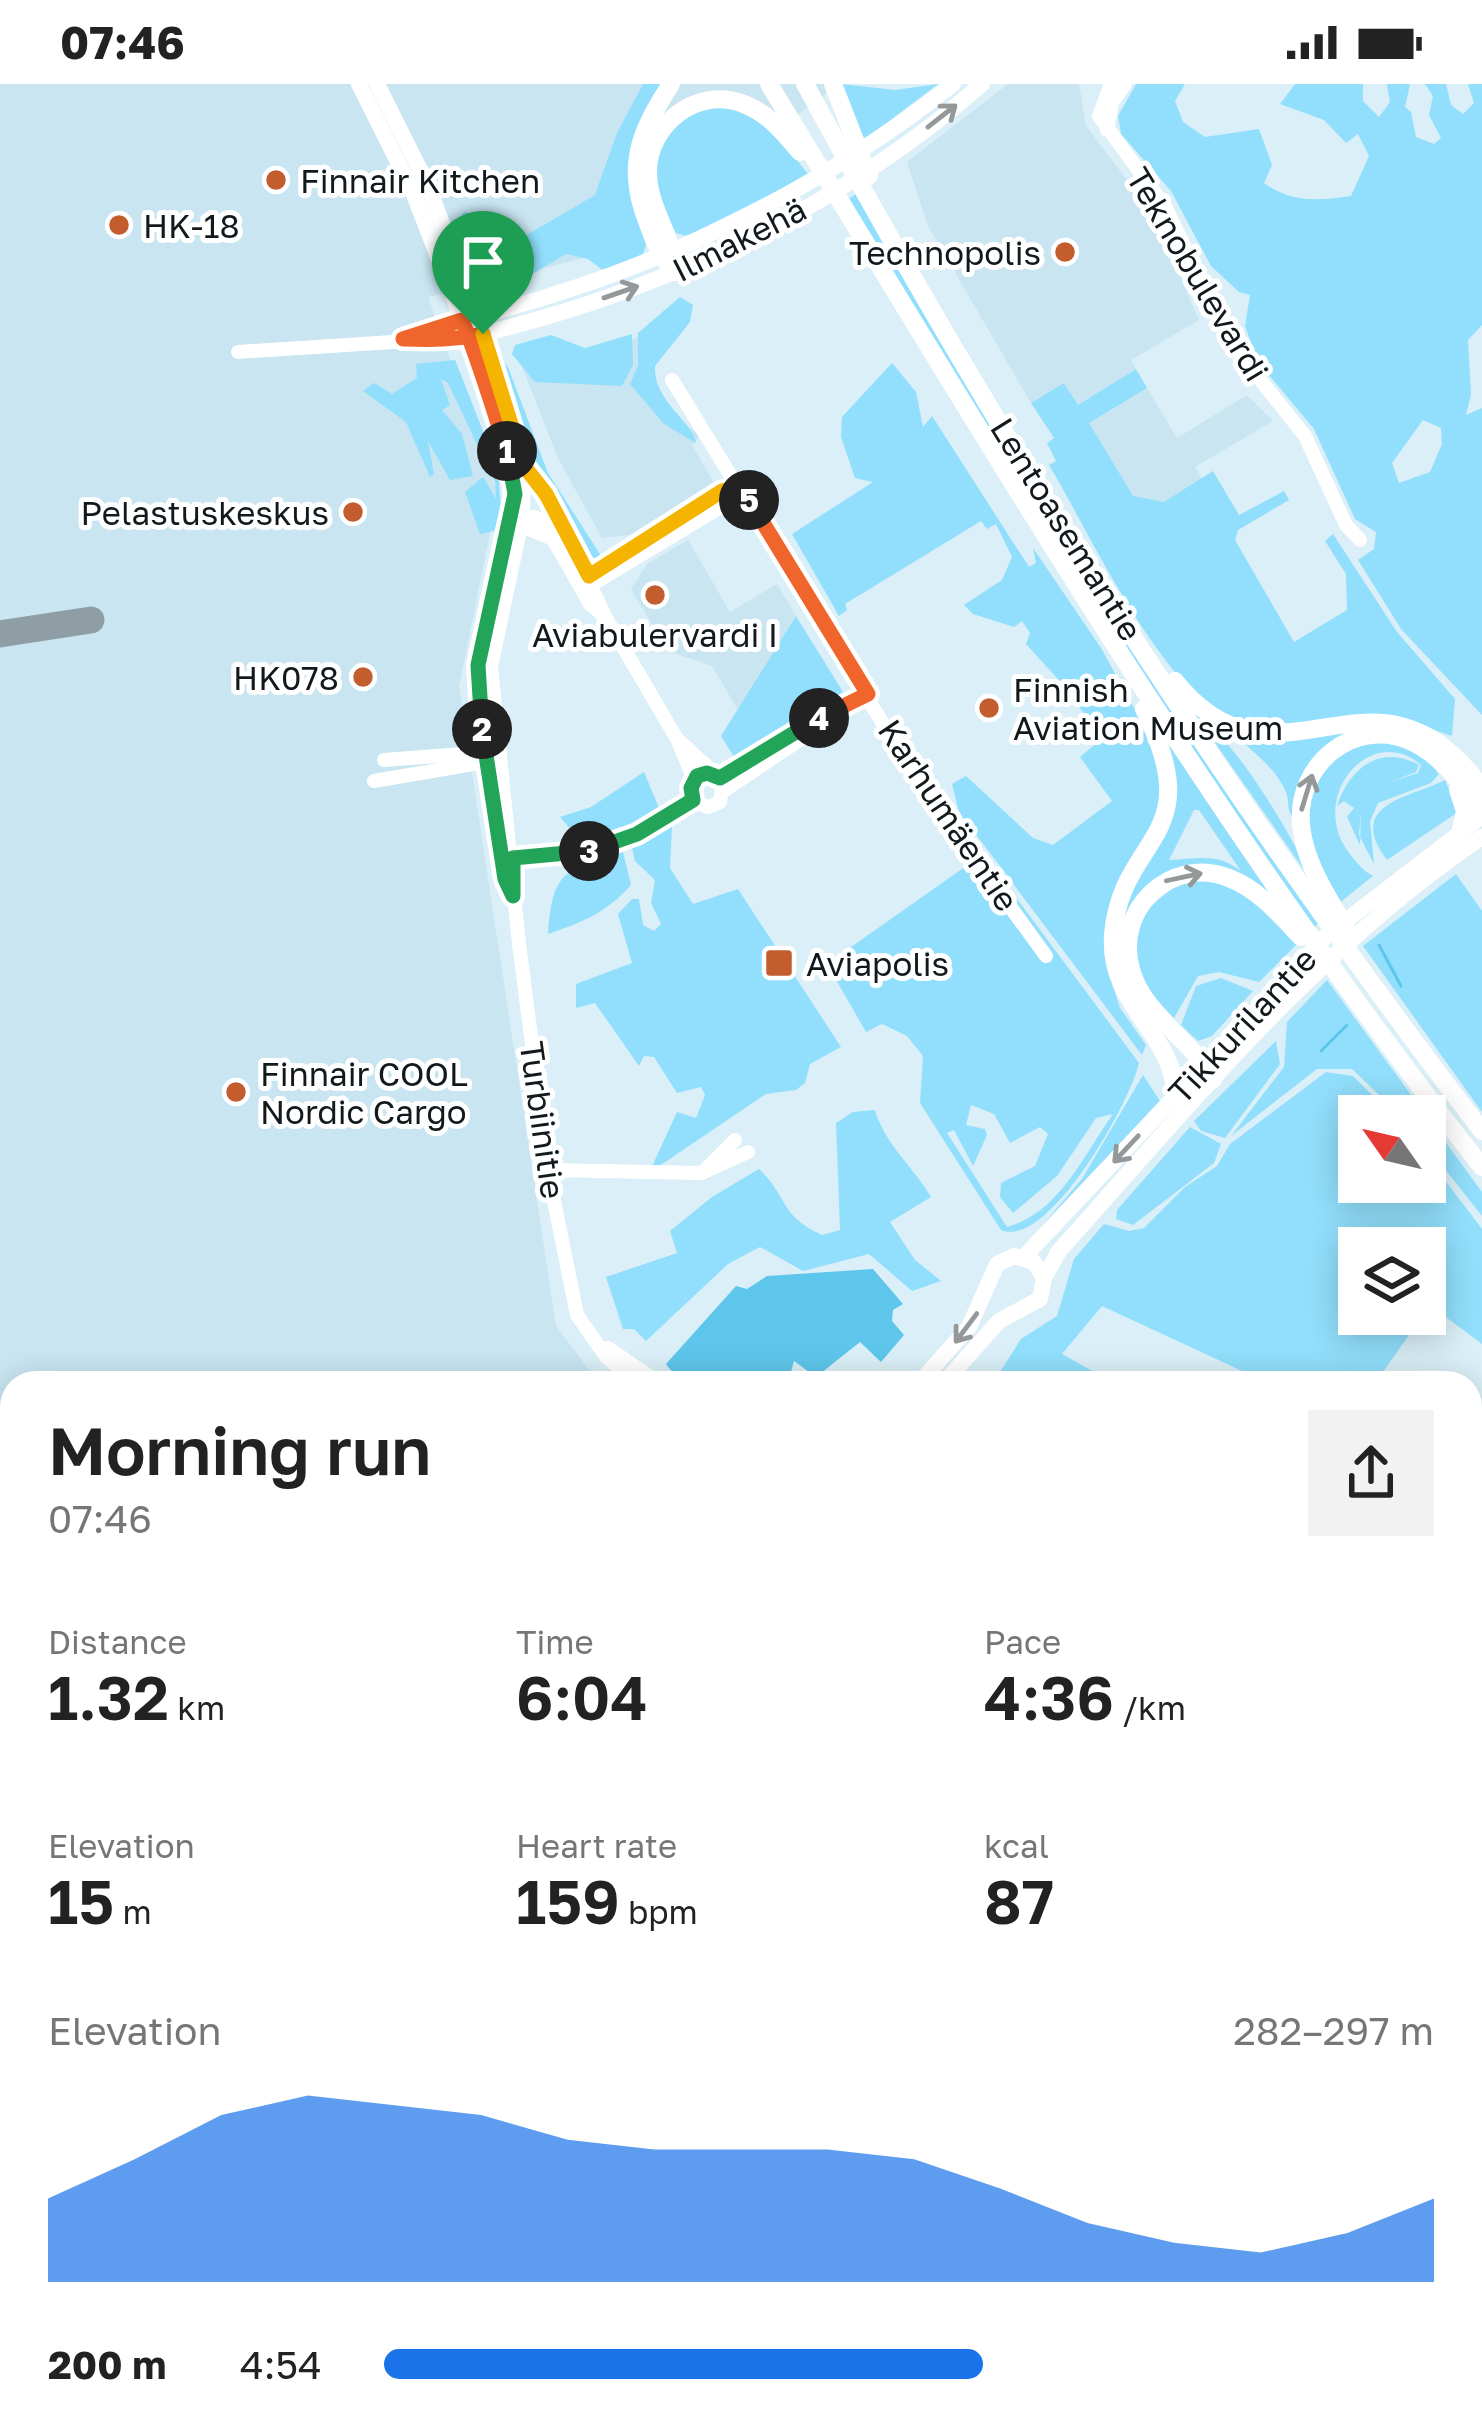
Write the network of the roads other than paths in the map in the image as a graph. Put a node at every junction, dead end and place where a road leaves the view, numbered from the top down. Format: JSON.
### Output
{"nodes":[{"id":1,"x":359,"y":84,"type":"edge"},
{"id":2,"x":377,"y":84,"type":"edge"},
{"id":3,"x":670,"y":84,"type":"edge"},
{"id":4,"x":769,"y":84,"type":"edge"},
{"id":5,"x":805,"y":84,"type":"edge"},
{"id":6,"x":833,"y":84,"type":"edge"},
{"id":7,"x":953,"y":84,"type":"edge"},
{"id":8,"x":982,"y":84,"type":"edge"},
{"id":9,"x":1111,"y":84,"type":"edge"},
{"id":10,"x":1124,"y":84,"type":"edge"},
{"id":11,"x":1107,"y":130,"type":"junction"},
{"id":12,"x":825,"y":176,"type":"junction"},
{"id":13,"x":789,"y":206,"type":"junction"},
{"id":14,"x":890,"y":237,"type":"junction"},
{"id":15,"x":670,"y":261,"type":"junction"},
{"id":16,"x":473,"y":327,"type":"junction"},
{"id":17,"x":238,"y":352,"type":"dead end"},
{"id":18,"x":673,"y":380,"type":"dead end"},
{"id":19,"x":524,"y":466,"type":"junction"},
{"id":20,"x":741,"y":488,"type":"junction"},
{"id":21,"x":518,"y":521,"type":"junction"},
{"id":22,"x":562,"y":528,"type":"junction"},
{"id":23,"x":1360,"y":540,"type":"dead end"},
{"id":24,"x":588,"y":584,"type":"junction"},
{"id":25,"x":1138,"y":643,"type":"junction"},
{"id":26,"x":1124,"y":661,"type":"junction"},
{"id":27,"x":868,"y":694,"type":"junction"},
{"id":28,"x":490,"y":757,"type":"junction"},
{"id":29,"x":384,"y":760,"type":"dead end"},
{"id":30,"x":1448,"y":770,"type":"junction"},
{"id":31,"x":712,"y":780,"type":"junction"},
{"id":32,"x":374,"y":781,"type":"dead end"},
{"id":33,"x":1482,"y":788,"type":"edge"},
{"id":34,"x":693,"y":800,"type":"junction"},
{"id":35,"x":1482,"y":814,"type":"edge"},
{"id":36,"x":1461,"y":830,"type":"junction"},
{"id":37,"x":1482,"y":837,"type":"edge"},
{"id":38,"x":507,"y":860,"type":"junction"},
{"id":39,"x":1379,"y":902,"type":"junction"},
{"id":40,"x":1046,"y":956,"type":"dead end"},
{"id":41,"x":1346,"y":984,"type":"junction"},
{"id":42,"x":1392,"y":1011,"type":"junction"},
{"id":43,"x":1149,"y":1032,"type":"junction"},
{"id":44,"x":1204,"y":1072,"type":"junction"},
{"id":45,"x":1175,"y":1096,"type":"junction"},
{"id":46,"x":1449,"y":1126,"type":"junction"},
{"id":47,"x":1482,"y":1131,"type":"edge"},
{"id":48,"x":735,"y":1140,"type":"dead end"},
{"id":49,"x":748,"y":1152,"type":"dead end"},
{"id":50,"x":1482,"y":1167,"type":"edge"},
{"id":51,"x":549,"y":1170,"type":"junction"},
{"id":52,"x":702,"y":1173,"type":"junction"},
{"id":53,"x":1482,"y":1184,"type":"edge"},
{"id":54,"x":1024,"y":1257,"type":"junction"},
{"id":55,"x":1044,"y":1278,"type":"junction"},
{"id":56,"x":988,"y":1284,"type":"junction"},
{"id":57,"x":1016,"y":1312,"type":"junction"},
{"id":58,"x":593,"y":1338,"type":"junction"},
{"id":59,"x":624,"y":1371,"type":"edge"},
{"id":60,"x":641,"y":1371,"type":"edge"},
{"id":61,"x":930,"y":1371,"type":"edge"},
{"id":62,"x":955,"y":1371,"type":"edge"}],
"edges":[{"from":1,"to":16,"type":"main road"},
{"from":2,"to":16,"type":"main road"},
{"from":3,"to":15,"type":"highway"},
{"from":4,"to":12,"type":"highway","name":"Lentoasemantie"},
{"from":5,"to":14,"type":"highway","name":"Lentoasemantie"},
{"from":6,"to":14,"type":"highway"},
{"from":7,"to":13,"type":"main road","name":"Ilmakehä"},
{"from":13,"to":8,"type":"main road","name":"Ilmakehä","one_way":true},
{"from":9,"to":11,"type":"street","name":"Teknobulevardi"},
{"from":10,"to":11,"type":"street","name":"Teknobulevardi"},
{"from":11,"to":23,"type":"street","name":"Teknobulevardi"},
{"from":12,"to":15,"type":"highway"},
{"from":12,"to":26,"type":"highway","name":"Lentoasemantie"},
{"from":13,"to":15,"type":"main road","name":"Ilmakehä"},
{"from":14,"to":25,"type":"highway","name":"Lentoasemantie"},
{"from":15,"to":16,"type":"main road","name":"Ilmakehä"},
{"from":16,"to":17,"type":"street"},
{"from":16,"to":19,"type":"street"},
{"from":16,"to":21,"type":"street"},
{"from":18,"to":20,"type":"street","name":"Karhumäentie"},
{"from":19,"to":21,"type":"street","name":"Turbiinitie"},
{"from":19,"to":22,"type":"street"},
{"from":20,"to":24,"type":"street"},
{"from":20,"to":27,"type":"street","name":"Karhumäentie"},
{"from":21,"to":22,"type":"street"},
{"from":21,"to":24,"type":"street"},
{"from":21,"to":28,"type":"street","name":"Turbiinitie"},
{"from":22,"to":24,"type":"street"},
{"from":24,"to":31,"type":"street"},
{"from":25,"to":33,"type":"highway"},
{"from":25,"to":42,"type":"highway","name":"Lentoasemantie"},
{"from":26,"to":41,"type":"highway","name":"Lentoasemantie"},
{"from":26,"to":43,"type":"highway"},
{"from":27,"to":31,"type":"street"},
{"from":27,"to":40,"type":"street","name":"Karhumäentie"},
{"from":28,"to":29,"type":"street"},
{"from":28,"to":32,"type":"street"},
{"from":28,"to":38,"type":"street","name":"Turbiinitie"},
{"from":30,"to":35,"type":"highway"},
{"from":30,"to":36,"type":"highway"},
{"from":42,"to":30,"type":"highway","one_way":true},
{"from":31,"to":34,"type":"street"},
{"from":31,"to":34,"type":"street"},
{"from":34,"to":38,"type":"street"},
{"from":35,"to":36,"type":"main road","name":"Tikkurilantie"},
{"from":36,"to":39,"type":"main road","name":"Tikkurilantie"},
{"from":37,"to":39,"type":"main road","name":"Tikkurilantie"},
{"from":38,"to":51,"type":"street","name":"Turbiinitie"},
{"from":39,"to":44,"type":"main road","name":"Tikkurilantie"},
{"from":44,"to":41,"type":"highway","one_way":true},
{"from":41,"to":46,"type":"highway","name":"Lentoasemantie"},
{"from":42,"to":47,"type":"highway","name":"Lentoasemantie"},
{"from":43,"to":44,"type":"highway"},
{"from":43,"to":45,"type":"highway"},
{"from":44,"to":45,"type":"main road","name":"Tikkurilantie"},
{"from":44,"to":55,"type":"main road","name":"Tikkurilantie"},
{"from":45,"to":54,"type":"main road","name":"Tikkurilantie","one_way":true},
{"from":46,"to":50,"type":"highway"},
{"from":46,"to":53,"type":"highway"},
{"from":48,"to":52,"type":"street"},
{"from":49,"to":52,"type":"street"},
{"from":51,"to":52,"type":"street"},
{"from":51,"to":58,"type":"street","name":"Turbiinitie"},
{"from":54,"to":55,"type":"main road"},
{"from":54,"to":56,"type":"main road"},
{"from":55,"to":57,"type":"main road"},
{"from":56,"to":57,"type":"main road"},
{"from":56,"to":61,"type":"main road","one_way":true},
{"from":57,"to":62,"type":"main road"},
{"from":58,"to":59,"type":"street","name":"Turbiinitie"},
{"from":58,"to":60,"type":"street"}]}
